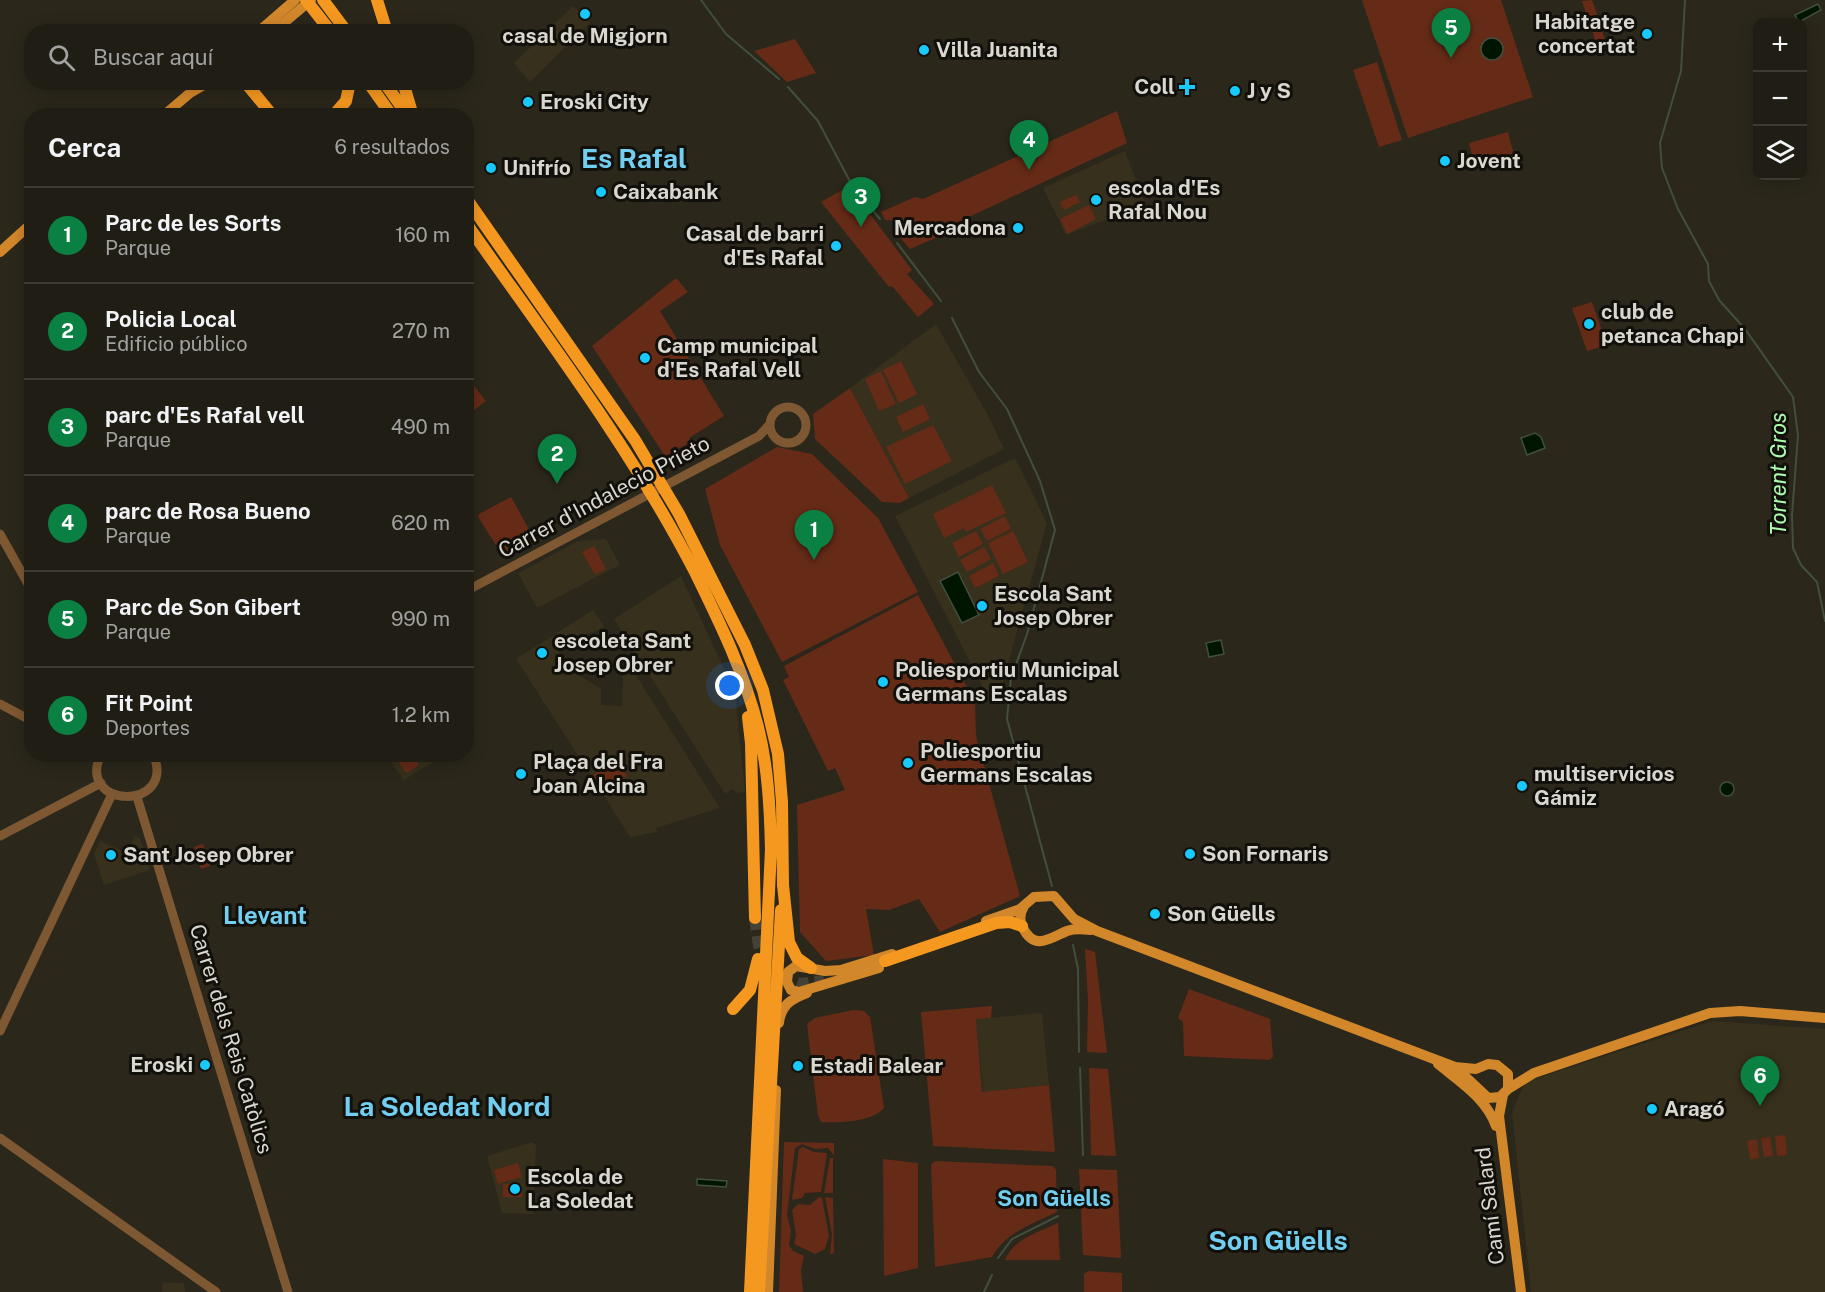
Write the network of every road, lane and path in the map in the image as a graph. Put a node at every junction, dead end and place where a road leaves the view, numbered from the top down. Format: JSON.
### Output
{"nodes":[{"id":1,"x":295,"y":0,"type":"edge"},
{"id":2,"x":306,"y":0,"type":"edge"},
{"id":3,"x":311,"y":0,"type":"edge"},
{"id":4,"x":323,"y":0,"type":"edge"},
{"id":5,"x":377,"y":0,"type":"edge"},
{"id":6,"x":267,"y":24,"type":"edge"},
{"id":7,"x":282,"y":24,"type":"edge"},
{"id":8,"x":325,"y":24,"type":"edge"},
{"id":9,"x":342,"y":24,"type":"edge"},
{"id":10,"x":384,"y":24,"type":"edge"},
{"id":11,"x":192,"y":90,"type":"edge"},
{"id":12,"x":195,"y":90,"type":"edge"},
{"id":13,"x":252,"y":90,"type":"edge"},
{"id":14,"x":263,"y":90,"type":"edge"},
{"id":15,"x":348,"y":90,"type":"edge"},
{"id":16,"x":374,"y":90,"type":"edge"},
{"id":17,"x":390,"y":90,"type":"edge"},
{"id":18,"x":405,"y":90,"type":"edge"},
{"id":19,"x":190,"y":93,"type":"junction"},
{"id":20,"x":172,"y":108,"type":"edge"},
{"id":21,"x":266,"y":108,"type":"edge"},
{"id":22,"x":278,"y":108,"type":"edge"},
{"id":23,"x":340,"y":108,"type":"edge"},
{"id":24,"x":386,"y":108,"type":"edge"},
{"id":25,"x":402,"y":108,"type":"edge"},
{"id":26,"x":411,"y":108,"type":"edge"},
{"id":27,"x":474,"y":209,"type":"edge"},
{"id":28,"x":24,"y":230,"type":"edge"},
{"id":29,"x":474,"y":234,"type":"edge"},
{"id":30,"x":0,"y":252,"type":"edge"},
{"id":31,"x":770,"y":424,"type":"junction"},
{"id":32,"x":759,"y":436,"type":"junction"},
{"id":33,"x":776,"y":438,"type":"junction"},
{"id":34,"x":0,"y":534,"type":"edge"},
{"id":35,"x":24,"y":577,"type":"edge"},
{"id":36,"x":474,"y":587,"type":"edge"},
{"id":37,"x":739,"y":665,"type":"junction"},
{"id":38,"x":0,"y":704,"type":"edge"},
{"id":39,"x":24,"y":717,"type":"edge"},
{"id":40,"x":99,"y":762,"type":"edge"},
{"id":41,"x":155,"y":762,"type":"edge"},
{"id":42,"x":101,"y":783,"type":"junction"},
{"id":43,"x":112,"y":794,"type":"junction"},
{"id":44,"x":137,"y":797,"type":"junction"},
{"id":45,"x":0,"y":836,"type":"edge"},
{"id":46,"x":783,"y":885,"type":"junction"},
{"id":47,"x":1024,"y":906,"type":"junction"},
{"id":48,"x":1066,"y":909,"type":"junction"},
{"id":49,"x":767,"y":910,"type":"junction"},
{"id":50,"x":755,"y":918,"type":"tunnel mouth"},
{"id":51,"x":1025,"y":930,"type":"junction"},
{"id":52,"x":1097,"y":931,"type":"junction"},
{"id":53,"x":1061,"y":934,"type":"junction"},
{"id":54,"x":779,"y":938,"type":"junction"},
{"id":55,"x":761,"y":943,"type":"junction"},
{"id":56,"x":882,"y":965,"type":"junction"},
{"id":57,"x":811,"y":968,"type":"junction"},
{"id":58,"x":733,"y":1009,"type":"dead end"},
{"id":59,"x":1825,"y":1018,"type":"edge"},
{"id":60,"x":779,"y":1020,"type":"junction"},
{"id":61,"x":0,"y":1031,"type":"edge"},
{"id":62,"x":1428,"y":1057,"type":"junction"},
{"id":63,"x":1455,"y":1067,"type":"junction"},
{"id":64,"x":1482,"y":1068,"type":"junction"},
{"id":65,"x":1505,"y":1071,"type":"junction"},
{"id":66,"x":1534,"y":1073,"type":"junction"},
{"id":67,"x":1476,"y":1085,"type":"junction"},
{"id":68,"x":1505,"y":1092,"type":"junction"},
{"id":69,"x":1488,"y":1098,"type":"junction"},
{"id":70,"x":752,"y":1104,"type":"dead end"},
{"id":71,"x":1499,"y":1116,"type":"junction"},
{"id":72,"x":0,"y":1138,"type":"edge"},
{"id":73,"x":1502,"y":1142,"type":"junction"},
{"id":74,"x":216,"y":1292,"type":"edge"},
{"id":75,"x":288,"y":1292,"type":"edge"},
{"id":76,"x":750,"y":1292,"type":"edge"},
{"id":77,"x":759,"y":1292,"type":"edge"},
{"id":78,"x":768,"y":1292,"type":"edge"},
{"id":79,"x":1521,"y":1292,"type":"edge"}],
"edges":[{"from":1,"to":6,"type":"main road"},
{"from":2,"to":8,"type":"highway"},
{"from":3,"to":7,"type":"main road"},
{"from":4,"to":9,"type":"highway"},
{"from":5,"to":10,"type":"highway"},
{"from":11,"to":19,"type":"main road"},
{"from":12,"to":19,"type":"main road"},
{"from":13,"to":21,"type":"highway"},
{"from":14,"to":22,"type":"highway"},
{"from":15,"to":23,"type":"highway"},
{"from":16,"to":24,"type":"highway"},
{"from":17,"to":25,"type":"highway"},
{"from":18,"to":26,"type":"highway"},
{"from":19,"to":20,"type":"main road"},
{"from":27,"to":46,"type":"highway"},
{"from":28,"to":30,"type":"main road"},
{"from":29,"to":37,"type":"highway"},
{"from":31,"to":32,"type":"street","name":"Carrer d'Indalecio Prieto"},
{"from":31,"to":33,"type":"street"},
{"from":31,"to":33,"type":"street"},
{"from":32,"to":33,"type":"street"},
{"from":32,"to":36,"type":"street","name":"Carrer d'Indalecio Prieto"},
{"from":34,"to":35,"type":"street"},
{"from":37,"to":49,"type":"highway"},
{"from":37,"to":50,"type":"highway"},
{"from":38,"to":39,"type":"street"},
{"from":40,"to":42,"type":"street"},
{"from":41,"to":44,"type":"street"},
{"from":42,"to":43,"type":"street"},
{"from":42,"to":45,"type":"street"},
{"from":43,"to":44,"type":"street"},
{"from":43,"to":61,"type":"street"},
{"from":44,"to":75,"type":"street","name":"Carrer dels Reis Catòlics"},
{"from":46,"to":54,"type":"highway"},
{"from":46,"to":57,"type":"highway"},
{"from":47,"to":48,"type":"main road"},
{"from":47,"to":51,"type":"main road"},
{"from":47,"to":57,"type":"main road"},
{"from":48,"to":52,"type":"main road"},
{"from":48,"to":53,"type":"main road"},
{"from":49,"to":55,"type":"highway"},
{"from":49,"to":76,"type":"highway"},
{"from":51,"to":53,"type":"main road"},
{"from":51,"to":56,"type":"highway"},
{"from":52,"to":53,"type":"main road"},
{"from":52,"to":62,"type":"main road"},
{"from":54,"to":60,"type":"highway"},
{"from":54,"to":77,"type":"highway"},
{"from":55,"to":58,"type":"highway"},
{"from":55,"to":70,"type":"highway"},
{"from":56,"to":57,"type":"main road"},
{"from":56,"to":60,"type":"main road"},
{"from":59,"to":66,"type":"main road"},
{"from":60,"to":78,"type":"main road"},
{"from":62,"to":63,"type":"main road"},
{"from":62,"to":73,"type":"main road"},
{"from":63,"to":64,"type":"main road"},
{"from":63,"to":67,"type":"main road"},
{"from":64,"to":65,"type":"main road"},
{"from":64,"to":67,"type":"main road"},
{"from":65,"to":66,"type":"main road"},
{"from":65,"to":68,"type":"main road"},
{"from":66,"to":68,"type":"main road"},
{"from":67,"to":69,"type":"main road"},
{"from":68,"to":69,"type":"main road"},
{"from":68,"to":71,"type":"main road","name":"Camí Salard"},
{"from":69,"to":71,"type":"main road","name":"Camí Salard"},
{"from":71,"to":73,"type":"main road","name":"Camí Salard"},
{"from":72,"to":74,"type":"street"},
{"from":73,"to":79,"type":"main road","name":"Camí Salard"}]}
